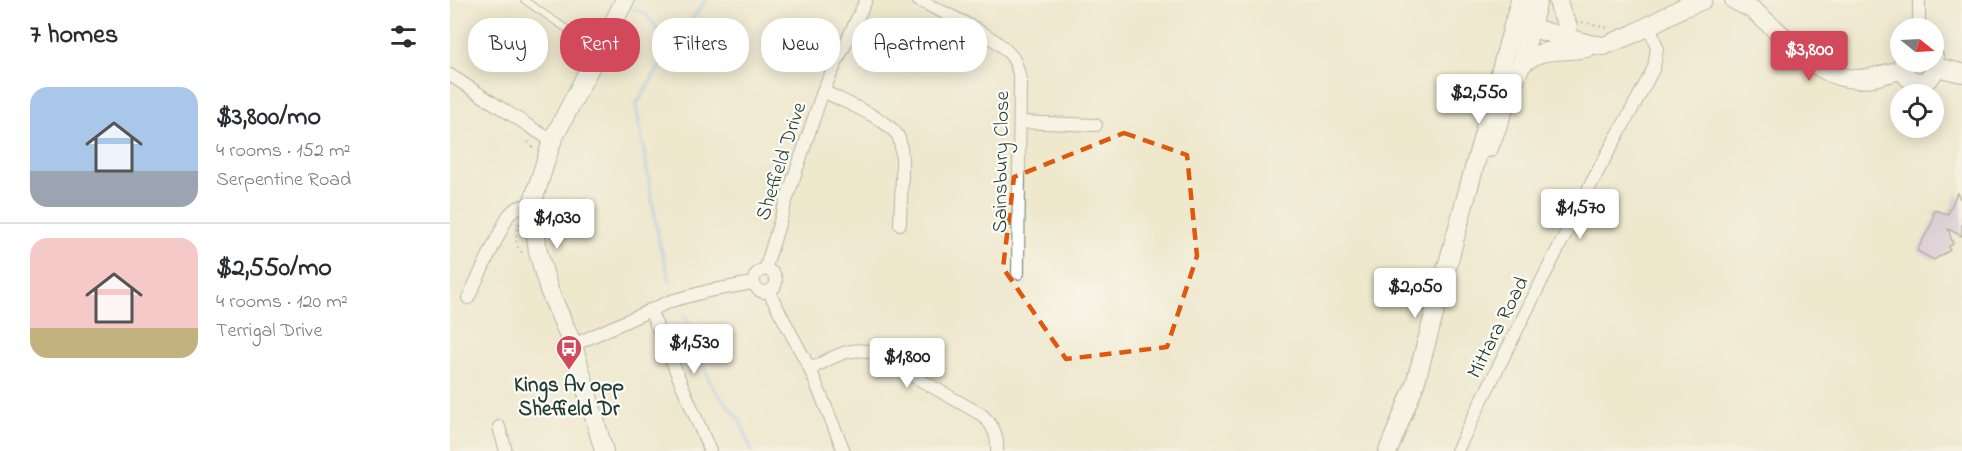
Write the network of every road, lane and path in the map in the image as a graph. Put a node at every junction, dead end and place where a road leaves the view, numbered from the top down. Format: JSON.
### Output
{"nodes":[{"id":1,"x":524,"y":0,"type":"edge"},
{"id":2,"x":624,"y":0,"type":"edge"},
{"id":3,"x":866,"y":0,"type":"edge"},
{"id":4,"x":918,"y":0,"type":"edge"},
{"id":5,"x":1520,"y":0,"type":"edge"},
{"id":6,"x":1558,"y":0,"type":"edge"},
{"id":7,"x":1703,"y":0,"type":"edge"},
{"id":8,"x":1734,"y":0,"type":"edge"},
{"id":9,"x":1919,"y":0,"type":"edge"},
{"id":10,"x":1533,"y":13,"type":"edge"},
{"id":11,"x":615,"y":18,"type":"edge"},
{"id":12,"x":1919,"y":18,"type":"edge"},
{"id":13,"x":1572,"y":22,"type":"junction"},
{"id":14,"x":560,"y":24,"type":"edge"},
{"id":15,"x":1650,"y":27,"type":"junction"},
{"id":16,"x":1616,"y":34,"type":"junction"},
{"id":17,"x":1597,"y":45,"type":"junction"},
{"id":18,"x":1521,"y":65,"type":"junction"},
{"id":19,"x":1944,"y":66,"type":"edge"},
{"id":20,"x":1890,"y":71,"type":"edge"},
{"id":21,"x":588,"y":72,"type":"edge"},
{"id":22,"x":1905,"y":72,"type":"edge"},
{"id":23,"x":1931,"y":72,"type":"edge"},
{"id":24,"x":1962,"y":73,"type":"edge"},
{"id":25,"x":450,"y":75,"type":"edge"},
{"id":26,"x":823,"y":91,"type":"junction"},
{"id":27,"x":1490,"y":110,"type":"junction"},
{"id":28,"x":1020,"y":122,"type":"junction"},
{"id":29,"x":1096,"y":125,"type":"dead end"},
{"id":30,"x":552,"y":141,"type":"junction"},
{"id":31,"x":1468,"y":197,"type":"junction"},
{"id":32,"x":532,"y":204,"type":"junction"},
{"id":33,"x":900,"y":224,"type":"dead end"},
{"id":34,"x":765,"y":270,"type":"junction"},
{"id":35,"x":1018,"y":273,"type":"dead end"},
{"id":36,"x":753,"y":283,"type":"junction"},
{"id":37,"x":769,"y":292,"type":"junction"},
{"id":38,"x":468,"y":298,"type":"dead end"},
{"id":39,"x":650,"y":310,"type":"junction"},
{"id":40,"x":573,"y":345,"type":"junction"},
{"id":41,"x":810,"y":369,"type":"junction"},
{"id":42,"x":499,"y":427,"type":"dead end"},
{"id":43,"x":506,"y":451,"type":"edge"},
{"id":44,"x":604,"y":451,"type":"edge"},
{"id":45,"x":710,"y":451,"type":"edge"},
{"id":46,"x":844,"y":451,"type":"edge"},
{"id":47,"x":997,"y":451,"type":"edge"},
{"id":48,"x":1388,"y":451,"type":"edge"},
{"id":49,"x":1457,"y":451,"type":"edge"}],
"edges":[{"from":1,"to":14,"type":"lane"},
{"from":2,"to":11,"type":"street"},
{"from":3,"to":26,"type":"street","name":"Sheffield Drive"},
{"from":4,"to":28,"type":"street","name":"Sainsbury Close"},
{"from":5,"to":27,"type":"street"},
{"from":6,"to":13,"type":"street"},
{"from":7,"to":15,"type":"street"},
{"from":8,"to":20,"type":"street"},
{"from":9,"to":12,"type":"street"},
{"from":10,"to":13,"type":"street"},
{"from":10,"to":17,"type":"street"},
{"from":10,"to":18,"type":"street"},
{"from":10,"to":27,"type":"street"},
{"from":13,"to":16,"type":"street"},
{"from":13,"to":16,"type":"path"},
{"from":15,"to":16,"type":"street"},
{"from":15,"to":49,"type":"street","name":"Mittara Road"},
{"from":16,"to":17,"type":"street"},
{"from":17,"to":18,"type":"street"},
{"from":18,"to":31,"type":"street"},
{"from":19,"to":24,"type":"street"},
{"from":21,"to":30,"type":"street"},
{"from":22,"to":23,"type":"street"},
{"from":25,"to":30,"type":"street"},
{"from":26,"to":33,"type":"street"},
{"from":26,"to":34,"type":"street","name":"Sheffield Drive"},
{"from":27,"to":31,"type":"street"},
{"from":28,"to":29,"type":"street"},
{"from":28,"to":35,"type":"street","name":"Sainsbury Close"},
{"from":30,"to":32,"type":"street"},
{"from":31,"to":48,"type":"street"},
{"from":32,"to":38,"type":"street"},
{"from":32,"to":40,"type":"street"},
{"from":34,"to":36,"type":"street"},
{"from":34,"to":37,"type":"street"},
{"from":36,"to":37,"type":"street"},
{"from":36,"to":39,"type":"street"},
{"from":37,"to":41,"type":"street"},
{"from":39,"to":40,"type":"street"},
{"from":39,"to":45,"type":"street"},
{"from":40,"to":44,"type":"street"},
{"from":41,"to":46,"type":"street"},
{"from":41,"to":47,"type":"street"},
{"from":42,"to":43,"type":"street"}]}
